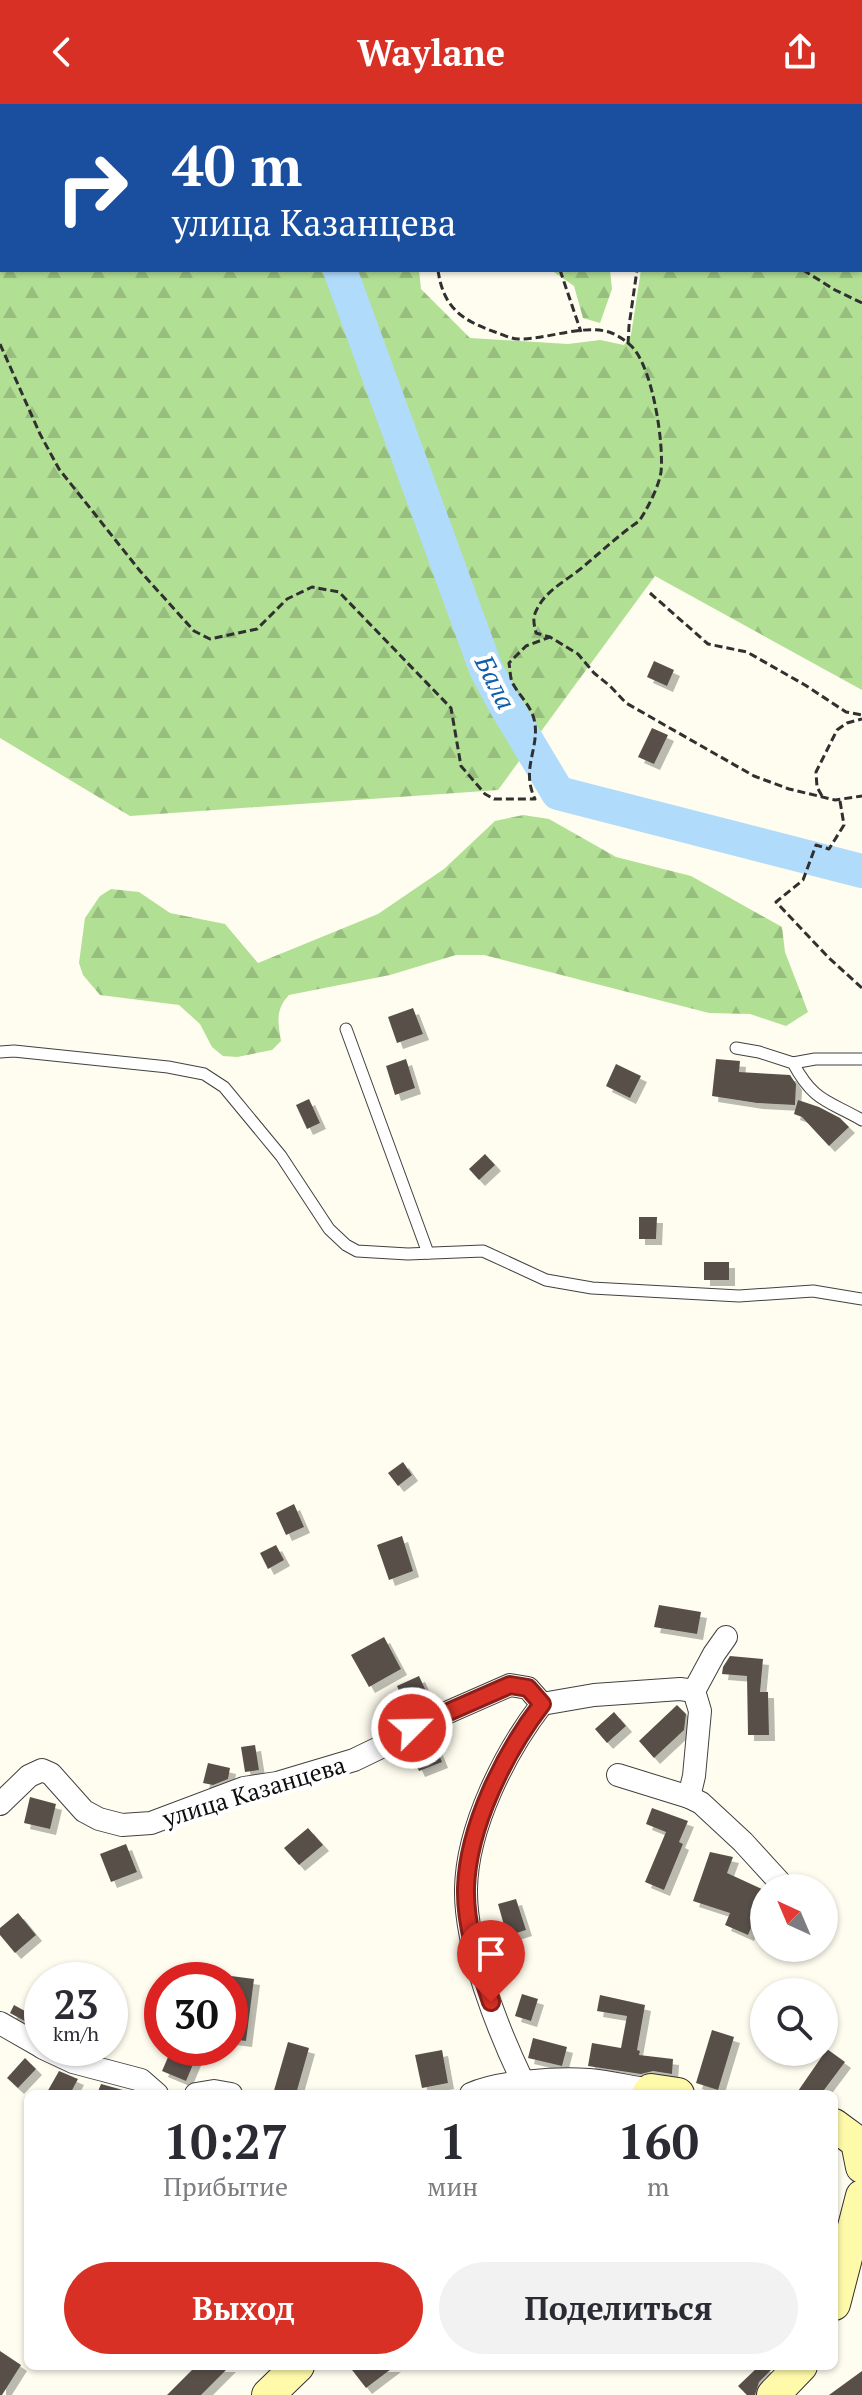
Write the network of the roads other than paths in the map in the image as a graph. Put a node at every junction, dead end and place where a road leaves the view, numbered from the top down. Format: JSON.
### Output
{"nodes":[{"id":1,"x":346,"y":1029,"type":"dead end"},
{"id":2,"x":736,"y":1048,"type":"dead end"},
{"id":3,"x":0,"y":1052,"type":"edge"},
{"id":4,"x":862,"y":1059,"type":"edge"},
{"id":5,"x":793,"y":1063,"type":"junction"},
{"id":6,"x":862,"y":1120,"type":"edge"},
{"id":7,"x":428,"y":1253,"type":"junction"},
{"id":8,"x":862,"y":1299,"type":"edge"},
{"id":9,"x":726,"y":1637,"type":"dead end"},
{"id":10,"x":694,"y":1691,"type":"junction"},
{"id":11,"x":542,"y":1704,"type":"junction"},
{"id":12,"x":618,"y":1775,"type":"dead end"},
{"id":13,"x":689,"y":1797,"type":"junction"},
{"id":14,"x":0,"y":1804,"type":"edge"},
{"id":15,"x":772,"y":1874,"type":"edge"},
{"id":16,"x":0,"y":2023,"type":"edge"},
{"id":17,"x":24,"y":2037,"type":"edge"},
{"id":18,"x":88,"y":2066,"type":"edge"},
{"id":19,"x":523,"y":2082,"type":"junction"},
{"id":20,"x":152,"y":2090,"type":"edge"},
{"id":21,"x":480,"y":2090,"type":"edge"},
{"id":22,"x":643,"y":2090,"type":"edge"},
{"id":23,"x":862,"y":2196,"type":"edge"},
{"id":24,"x":838,"y":2289,"type":"edge"},
{"id":25,"x":290,"y":2370,"type":"edge"},
{"id":26,"x":797,"y":2370,"type":"edge"},
{"id":27,"x":268,"y":2395,"type":"edge"},
{"id":28,"x":773,"y":2395,"type":"edge"}],
"edges":[{"from":1,"to":7,"type":"lane"},
{"from":2,"to":5,"type":"lane"},
{"from":3,"to":7,"type":"lane"},
{"from":4,"to":5,"type":"lane"},
{"from":5,"to":6,"type":"lane"},
{"from":7,"to":8,"type":"lane"},
{"from":9,"to":10,"type":"street"},
{"from":10,"to":11,"type":"street"},
{"from":10,"to":13,"type":"street"},
{"from":11,"to":14,"type":"street","name":"улица Казанцева"},
{"from":11,"to":19,"type":"street"},
{"from":12,"to":13,"type":"street"},
{"from":13,"to":15,"type":"street"},
{"from":16,"to":17,"type":"street"},
{"from":18,"to":20,"type":"street"},
{"from":19,"to":21,"type":"street"},
{"from":19,"to":22,"type":"street"},
{"from":23,"to":24,"type":"street"},
{"from":25,"to":27,"type":"street"},
{"from":26,"to":28,"type":"street"}]}
